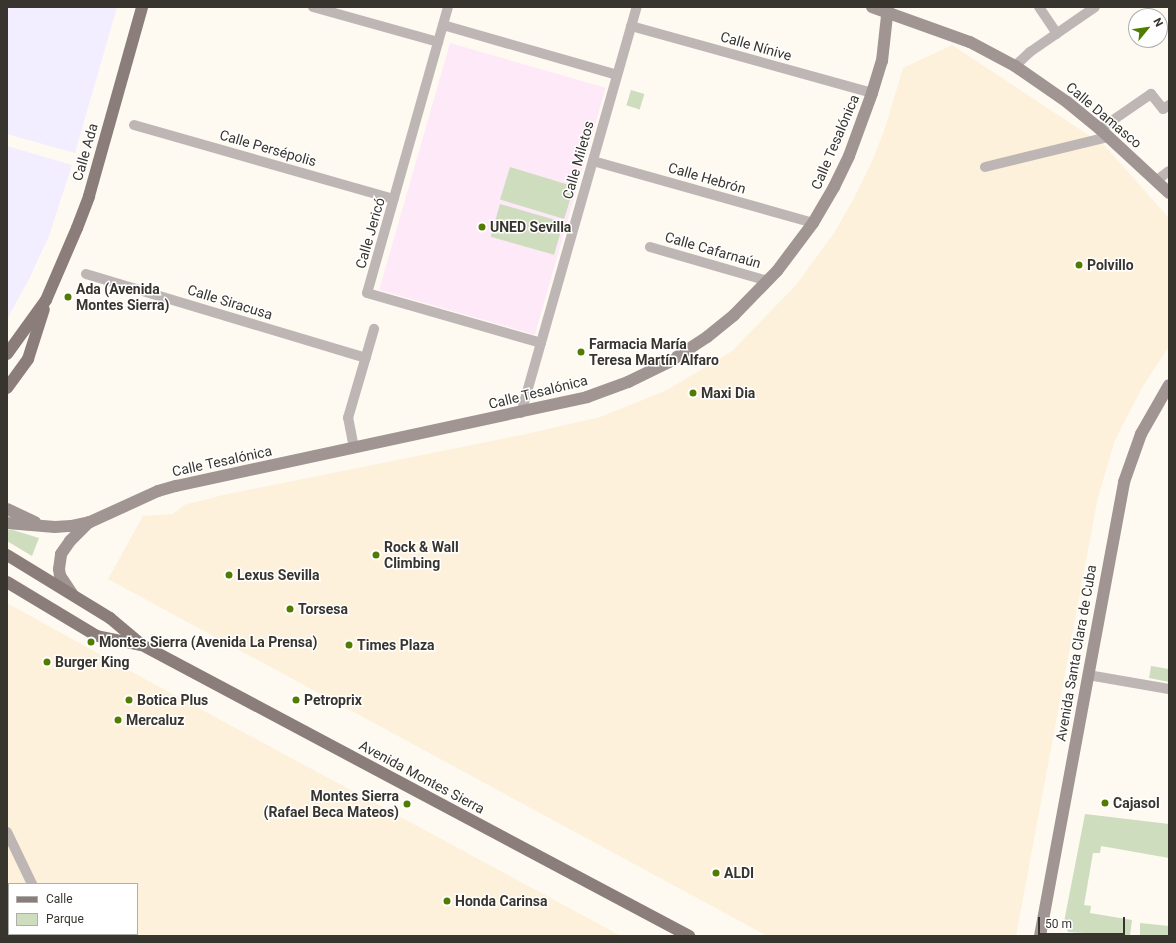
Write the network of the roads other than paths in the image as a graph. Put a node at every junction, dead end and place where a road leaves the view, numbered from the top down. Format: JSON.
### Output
{"nodes":[{"id":1,"x":142,"y":7,"type":"edge"},
{"id":2,"x":313,"y":7,"type":"edge"},
{"id":3,"x":448,"y":7,"type":"edge"},
{"id":4,"x":637,"y":7,"type":"edge"},
{"id":5,"x":872,"y":7,"type":"edge"},
{"id":6,"x":1039,"y":7,"type":"edge"},
{"id":7,"x":1095,"y":7,"type":"edge"},
{"id":8,"x":889,"y":9,"type":"edge"},
{"id":9,"x":443,"y":25,"type":"junction"},
{"id":10,"x":631,"y":26,"type":"junction"},
{"id":11,"x":1057,"y":34,"type":"junction"},
{"id":12,"x":438,"y":42,"type":"junction"},
{"id":13,"x":1015,"y":66,"type":"junction"},
{"id":14,"x":617,"y":75,"type":"junction"},
{"id":15,"x":872,"y":93,"type":"junction"},
{"id":16,"x":1169,"y":105,"type":"edge"},
{"id":17,"x":134,"y":125,"type":"dead end"},
{"id":18,"x":1104,"y":133,"type":"junction"},
{"id":19,"x":593,"y":161,"type":"junction"},
{"id":20,"x":984,"y":167,"type":"dead end"},
{"id":21,"x":1169,"y":171,"type":"edge"},
{"id":22,"x":1156,"y":181,"type":"junction"},
{"id":23,"x":1169,"y":193,"type":"edge"},
{"id":24,"x":394,"y":199,"type":"junction"},
{"id":25,"x":813,"y":223,"type":"junction"},
{"id":26,"x":650,"y":247,"type":"dead end"},
{"id":27,"x":86,"y":274,"type":"dead end"},
{"id":28,"x":768,"y":281,"type":"junction"},
{"id":29,"x":46,"y":300,"type":"junction"},
{"id":30,"x":374,"y":329,"type":"dead end"},
{"id":31,"x":541,"y":343,"type":"junction"},
{"id":32,"x":7,"y":354,"type":"edge"},
{"id":33,"x":366,"y":358,"type":"junction"},
{"id":34,"x":1169,"y":385,"type":"edge"},
{"id":35,"x":7,"y":388,"type":"edge"},
{"id":36,"x":521,"y":412,"type":"junction"},
{"id":37,"x":354,"y":448,"type":"junction"},
{"id":38,"x":7,"y":509,"type":"edge"},
{"id":39,"x":7,"y":522,"type":"edge"},
{"id":40,"x":90,"y":522,"type":"junction"},
{"id":41,"x":43,"y":526,"type":"junction"},
{"id":42,"x":7,"y":555,"type":"edge"},
{"id":43,"x":7,"y":582,"type":"edge"},
{"id":44,"x":73,"y":595,"type":"junction"},
{"id":45,"x":142,"y":645,"type":"junction"},
{"id":46,"x":1088,"y":675,"type":"junction"},
{"id":47,"x":1169,"y":689,"type":"edge"},
{"id":48,"x":7,"y":832,"type":"edge"},
{"id":49,"x":32,"y":883,"type":"edge"},
{"id":50,"x":689,"y":936,"type":"edge"},
{"id":51,"x":1040,"y":936,"type":"edge"}],
"edges":[{"from":1,"to":29,"type":"main road","name":"Calle Ada"},
{"from":2,"to":12,"type":"street"},
{"from":3,"to":9,"type":"street","name":"Calle Jericó"},
{"from":4,"to":10,"type":"street","name":"Calle Miletos"},
{"from":5,"to":8,"type":"street","name":"Calle Damasco"},
{"from":6,"to":11,"type":"street"},
{"from":7,"to":11,"type":"street"},
{"from":8,"to":13,"type":"street","name":"Calle Damasco"},
{"from":8,"to":15,"type":"street","name":"Calle Tesalónica"},
{"from":9,"to":12,"type":"street","name":"Calle Jericó"},
{"from":9,"to":14,"type":"street"},
{"from":10,"to":14,"type":"street","name":"Calle Miletos"},
{"from":10,"to":15,"type":"street","name":"Calle Nínive"},
{"from":11,"to":13,"type":"street"},
{"from":12,"to":24,"type":"street","name":"Calle Jericó"},
{"from":13,"to":18,"type":"street","name":"Calle Damasco"},
{"from":14,"to":19,"type":"street","name":"Calle Miletos"},
{"from":15,"to":25,"type":"street","name":"Calle Tesalónica"},
{"from":16,"to":18,"type":"street"},
{"from":17,"to":24,"type":"street","name":"Calle Persépolis"},
{"from":18,"to":20,"type":"street"},
{"from":18,"to":22,"type":"street","name":"Calle Damasco"},
{"from":19,"to":25,"type":"street","name":"Calle Hebrón"},
{"from":19,"to":31,"type":"street","name":"Calle Miletos"},
{"from":21,"to":22,"type":"street"},
{"from":22,"to":23,"type":"street","name":"Calle Damasco"},
{"from":24,"to":31,"type":"street","name":"Calle Jericó"},
{"from":25,"to":28,"type":"street","name":"Calle Tesalónica"},
{"from":26,"to":28,"type":"street","name":"Calle Cafarnaún"},
{"from":27,"to":33,"type":"street","name":"Calle Siracusa"},
{"from":28,"to":36,"type":"street","name":"Calle Tesalónica"},
{"from":29,"to":32,"type":"main road","name":"Calle Ada"},
{"from":29,"to":35,"type":"main road","name":"Calle Ada"},
{"from":30,"to":33,"type":"street"},
{"from":31,"to":36,"type":"street","name":"Calle Miletos"},
{"from":33,"to":37,"type":"street"},
{"from":34,"to":46,"type":"street","name":"Avenida Santa Clara de Cuba"},
{"from":36,"to":37,"type":"street","name":"Calle Tesalónica"},
{"from":37,"to":40,"type":"street","name":"Calle Tesalónica"},
{"from":38,"to":41,"type":"street"},
{"from":39,"to":41,"type":"street","name":"Calle Tesalónica"},
{"from":40,"to":41,"type":"street","name":"Calle Tesalónica"},
{"from":40,"to":44,"type":"street"},
{"from":42,"to":44,"type":"main road","name":"Avenida Montes Sierra"},
{"from":43,"to":45,"type":"main road","name":"Avenida Montes Sierra"},
{"from":44,"to":45,"type":"main road","name":"Avenida Montes Sierra"},
{"from":45,"to":50,"type":"main road","name":"Avenida Montes Sierra"},
{"from":46,"to":47,"type":"street"},
{"from":46,"to":51,"type":"street","name":"Avenida Santa Clara de Cuba"},
{"from":48,"to":49,"type":"street"}]}
